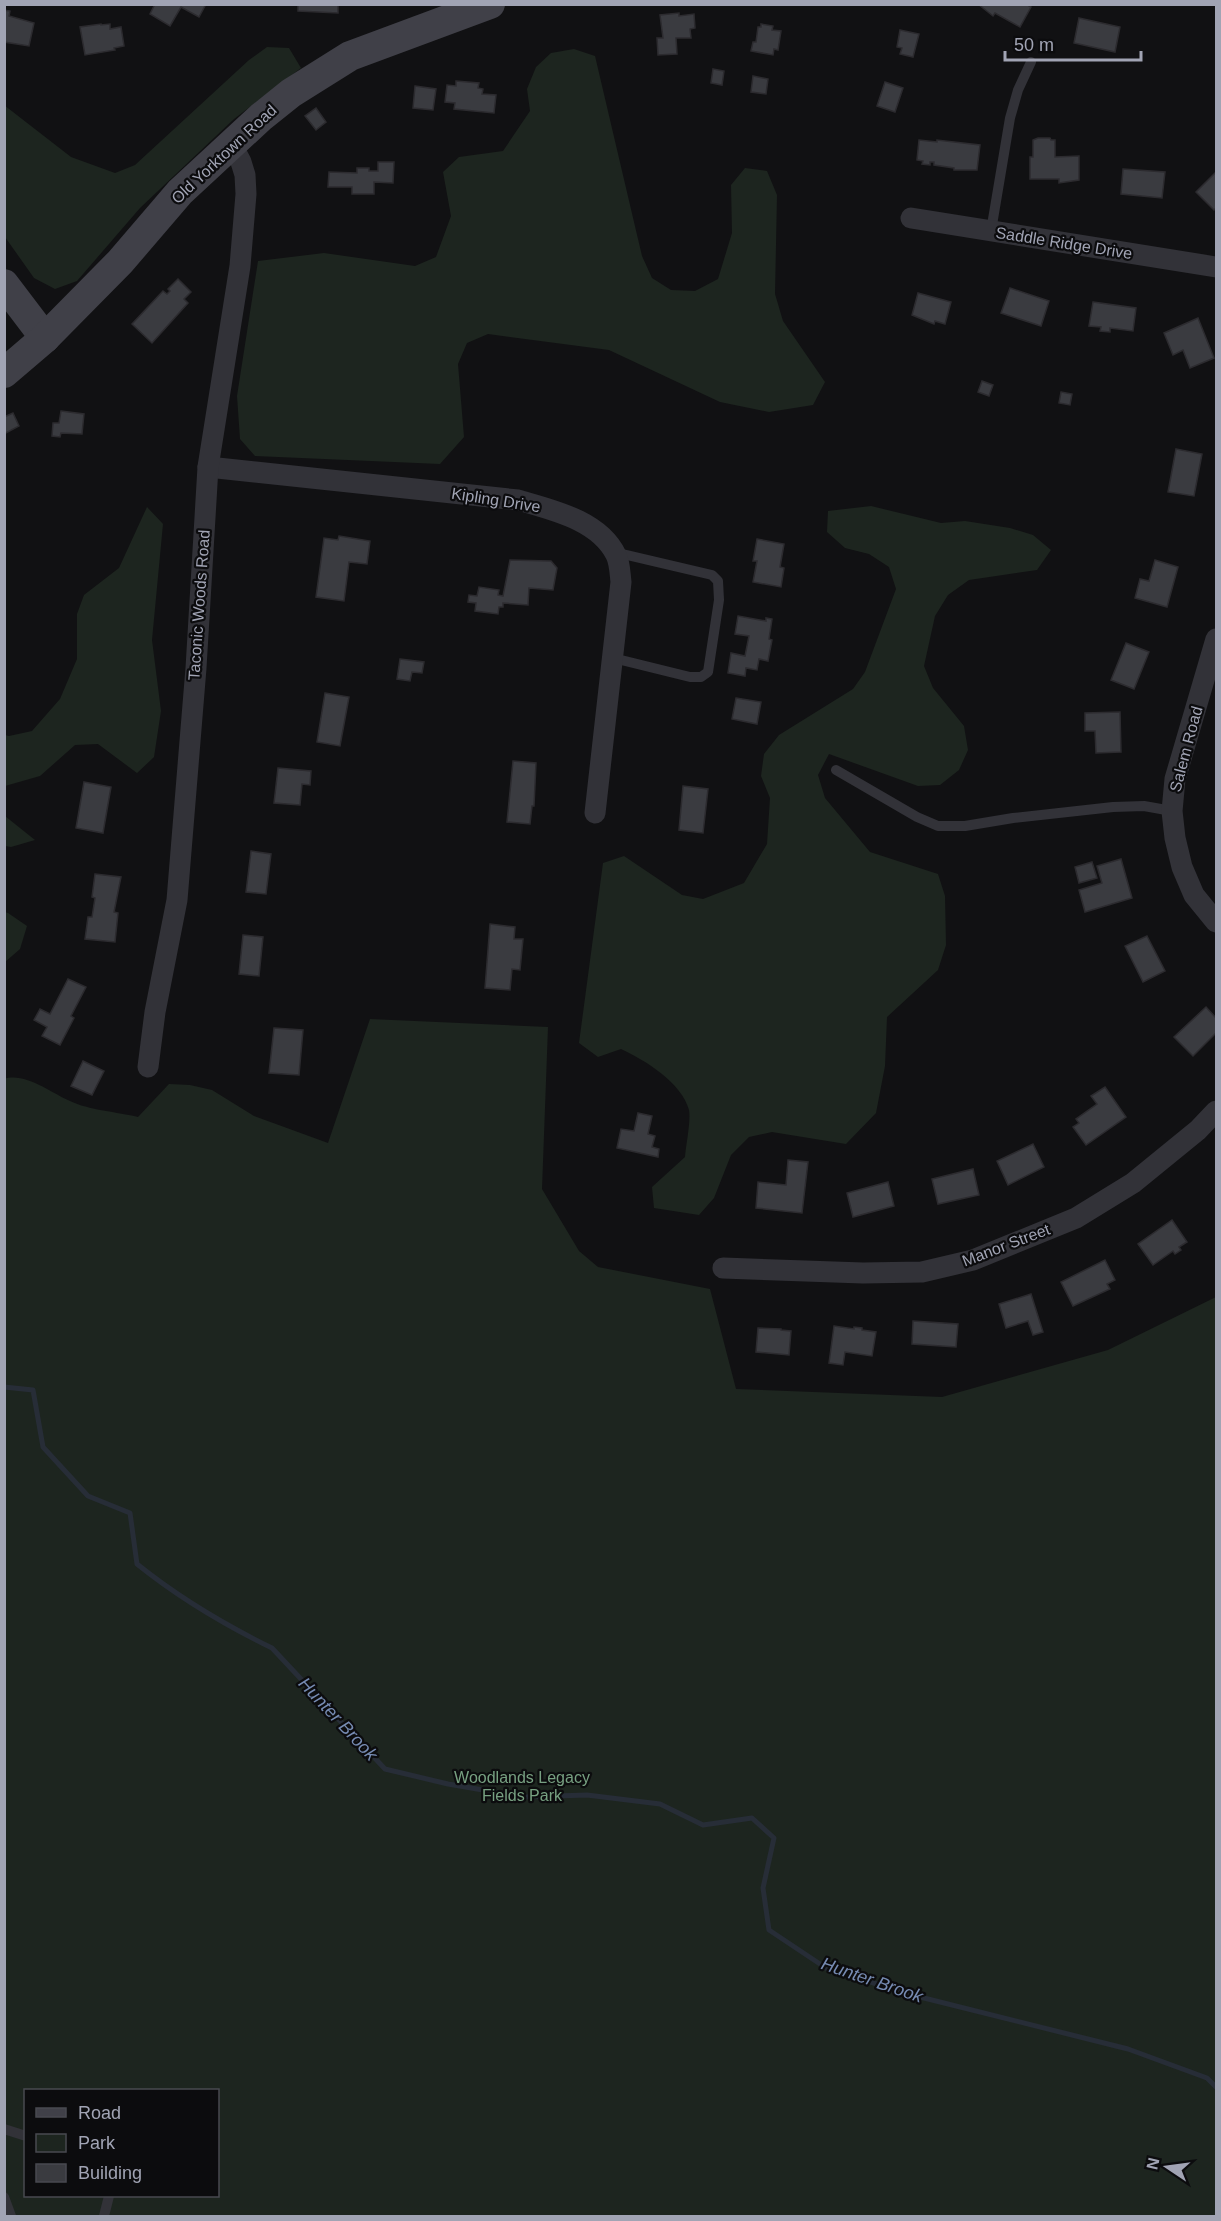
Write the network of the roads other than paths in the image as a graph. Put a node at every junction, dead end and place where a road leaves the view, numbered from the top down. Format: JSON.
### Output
{"nodes":[{"id":1,"x":490,"y":4,"type":"edge"},
{"id":2,"x":1031,"y":62,"type":"dead end"},
{"id":3,"x":232,"y":145,"type":"junction"},
{"id":4,"x":911,"y":218,"type":"dead end"},
{"id":5,"x":992,"y":231,"type":"junction"},
{"id":6,"x":1216,"y":267,"type":"edge"},
{"id":7,"x":4,"y":284,"type":"edge"},
{"id":8,"x":45,"y":338,"type":"junction"},
{"id":9,"x":4,"y":373,"type":"edge"},
{"id":10,"x":208,"y":467,"type":"junction"},
{"id":11,"x":614,"y":552,"type":"junction"},
{"id":12,"x":1216,"y":639,"type":"edge"},
{"id":13,"x":613,"y":658,"type":"junction"},
{"id":14,"x":836,"y":770,"type":"dead end"},
{"id":15,"x":1172,"y":811,"type":"junction"},
{"id":16,"x":595,"y":813,"type":"dead end"},
{"id":17,"x":1216,"y":922,"type":"edge"},
{"id":18,"x":148,"y":1067,"type":"dead end"},
{"id":19,"x":1216,"y":1111,"type":"edge"},
{"id":20,"x":723,"y":1268,"type":"dead end"},
{"id":21,"x":4,"y":2129,"type":"edge"},
{"id":22,"x":24,"y":2135,"type":"edge"},
{"id":23,"x":4,"y":2197,"type":"edge"},
{"id":24,"x":109,"y":2197,"type":"edge"},
{"id":25,"x":11,"y":2217,"type":"edge"},
{"id":26,"x":104,"y":2217,"type":"edge"}],
"edges":[{"from":1,"to":3,"type":"main road","name":"Old Yorktown Road"},
{"from":2,"to":5,"type":"lane"},
{"from":3,"to":8,"type":"main road","name":"Old Yorktown Road"},
{"from":3,"to":10,"type":"street","name":"Taconic Woods Road"},
{"from":4,"to":5,"type":"street","name":"Saddle Ridge Drive"},
{"from":5,"to":6,"type":"street","name":"Saddle Ridge Drive"},
{"from":7,"to":8,"type":"main road"},
{"from":8,"to":9,"type":"main road","name":"Old Yorktown Road"},
{"from":10,"to":11,"type":"street","name":"Kipling Drive"},
{"from":10,"to":18,"type":"street","name":"Taconic Woods Road"},
{"from":11,"to":13,"type":"street"},
{"from":11,"to":13,"type":"lane"},
{"from":12,"to":15,"type":"street","name":"Salem Road"},
{"from":13,"to":16,"type":"street"},
{"from":14,"to":15,"type":"lane"},
{"from":15,"to":17,"type":"street","name":"Salem Road"},
{"from":19,"to":20,"type":"street","name":"Manor Street"},
{"from":21,"to":22,"type":"lane"},
{"from":23,"to":25,"type":"lane"},
{"from":24,"to":26,"type":"lane"}]}
